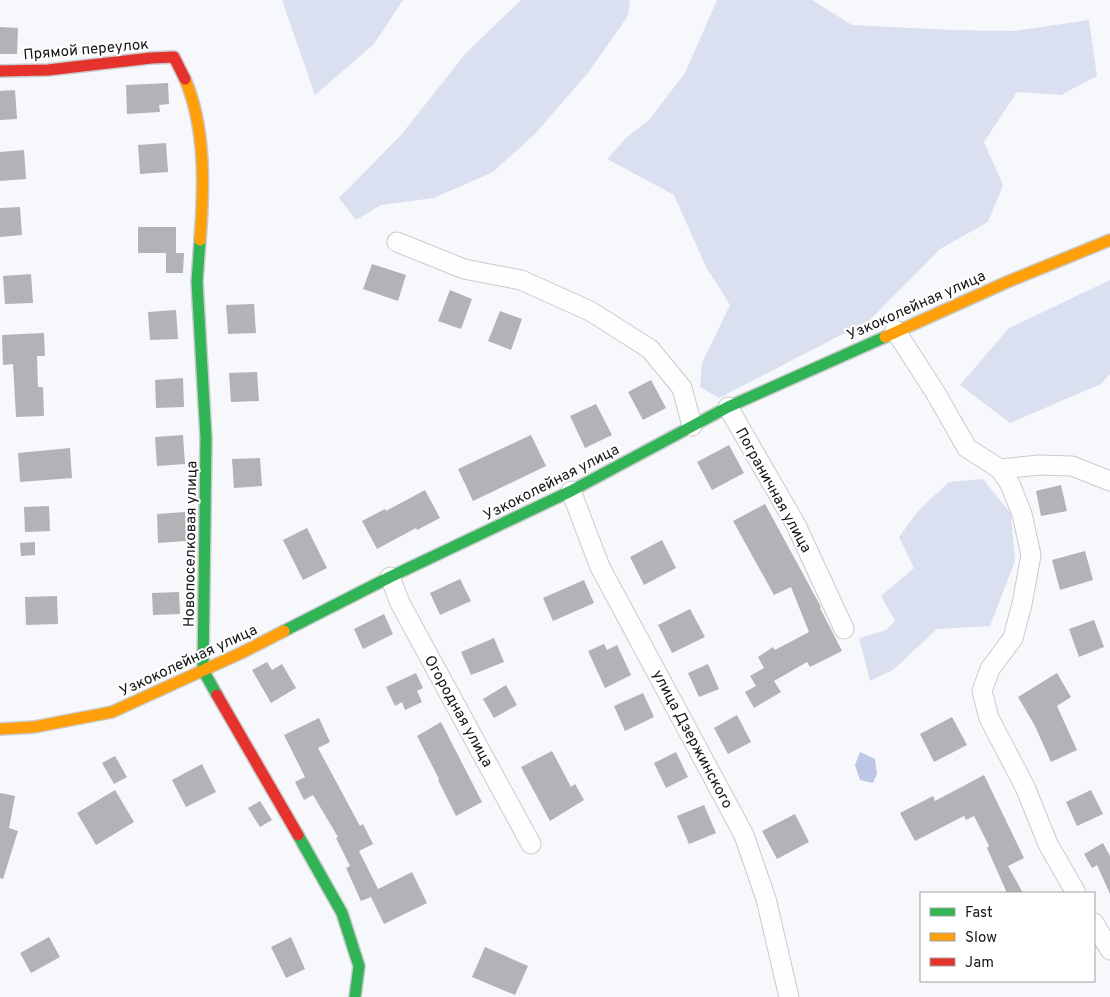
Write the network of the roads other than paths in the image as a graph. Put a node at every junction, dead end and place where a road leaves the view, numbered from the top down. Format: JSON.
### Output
{"nodes":[{"id":1,"x":174,"y":58,"type":"joint"},
{"id":2,"x":0,"y":71,"type":"edge"},
{"id":3,"x":1110,"y":240,"type":"edge"},
{"id":4,"x":397,"y":242,"type":"dead end"},
{"id":5,"x":895,"y":330,"type":"junction"},
{"id":6,"x":728,"y":407,"type":"junction"},
{"id":7,"x":692,"y":426,"type":"junction"},
{"id":8,"x":1000,"y":469,"type":"junction"},
{"id":9,"x":1110,"y":481,"type":"edge"},
{"id":10,"x":571,"y":491,"type":"junction"},
{"id":11,"x":390,"y":577,"type":"junction"},
{"id":12,"x":844,"y":629,"type":"dead end"},
{"id":13,"x":203,"y":670,"type":"junction"},
{"id":14,"x":0,"y":729,"type":"edge"},
{"id":15,"x":531,"y":844,"type":"dead end"},
{"id":16,"x":1075,"y":892,"type":"edge"},
{"id":17,"x":1095,"y":925,"type":"edge"},
{"id":18,"x":1110,"y":950,"type":"edge"},
{"id":19,"x":355,"y":997,"type":"edge"},
{"id":20,"x":789,"y":997,"type":"edge"}],
"edges":[{"from":1,"to":2,"type":"street","name":"Прямой переулок"},
{"from":1,"to":13,"type":"street","name":"Новопоселковая улица"},
{"from":3,"to":5,"type":"street","name":"Узкоколейная улица"},
{"from":4,"to":7,"type":"street"},
{"from":5,"to":6,"type":"street","name":"Узкоколейная улица"},
{"from":5,"to":8,"type":"street"},
{"from":6,"to":7,"type":"street","name":"Узкоколейная улица"},
{"from":6,"to":12,"type":"street","name":"Пограничная улица"},
{"from":7,"to":10,"type":"street","name":"Узкоколейная улица"},
{"from":8,"to":9,"type":"street"},
{"from":8,"to":16,"type":"street"},
{"from":10,"to":11,"type":"street","name":"Узкоколейная улица"},
{"from":10,"to":20,"type":"street","name":"улица Дзержинского"},
{"from":11,"to":13,"type":"street","name":"Узкоколейная улица"},
{"from":11,"to":15,"type":"street","name":"Огородная улица"},
{"from":13,"to":14,"type":"street","name":"Узкоколейная улица"},
{"from":13,"to":19,"type":"street"},
{"from":17,"to":18,"type":"street"}]}
